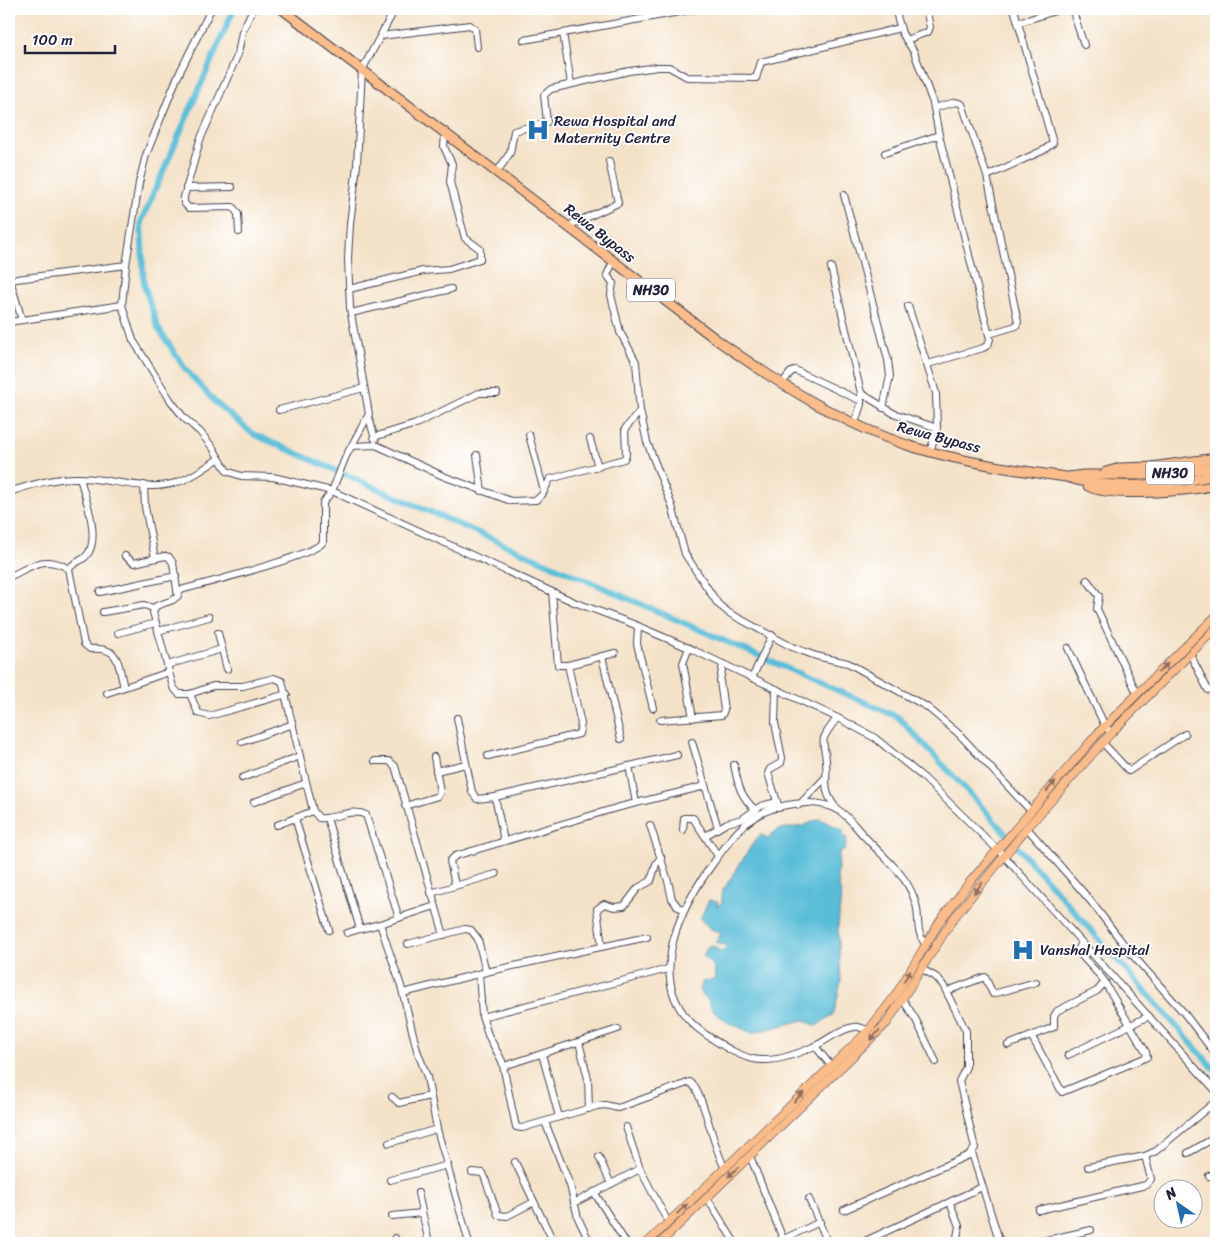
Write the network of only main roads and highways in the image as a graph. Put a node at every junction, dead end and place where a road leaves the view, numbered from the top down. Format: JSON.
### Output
{"nodes":[{"id":1,"x":282,"y":9,"type":"edge"},
{"id":2,"x":1216,"y":458,"type":"edge"},
{"id":3,"x":1216,"y":467,"type":"edge"},
{"id":4,"x":1094,"y":475,"type":"junction"},
{"id":5,"x":1216,"y":475,"type":"edge"},
{"id":6,"x":1066,"y":478,"type":"junction"},
{"id":7,"x":1125,"y":480,"type":"junction"},
{"id":8,"x":1082,"y":482,"type":"junction"},
{"id":9,"x":1216,"y":484,"type":"edge"},
{"id":10,"x":1216,"y":616,"type":"edge"},
{"id":11,"x":1216,"y":628,"type":"edge"},
{"id":12,"x":1003,"y":850,"type":"junction"},
{"id":13,"x":647,"y":1243,"type":"edge"},
{"id":14,"x":660,"y":1243,"type":"edge"}],
"edges":[{"from":1,"to":6,"type":"highway","name":"Rewa Bypass","number":"NH30"},
{"from":2,"to":4,"type":"highway"},
{"from":3,"to":7,"type":"highway","name":"Rewa Bypass","number":"NH30"},
{"from":4,"to":6,"type":"highway","name":"Rewa Bypass","number":"NH30"},
{"from":4,"to":7,"type":"highway","name":"Rewa Bypass","number":"NH30"},
{"from":5,"to":7,"type":"highway","name":"Rewa Bypass","number":"NH30"},
{"from":6,"to":8,"type":"highway","name":"Rewa Bypass","number":"NH30"},
{"from":7,"to":8,"type":"highway","name":"Rewa Bypass","number":"NH30"},
{"from":8,"to":9,"type":"highway"},
{"from":12,"to":10,"type":"main road","one_way":true},
{"from":11,"to":12,"type":"main road"},
{"from":13,"to":12,"type":"main road","one_way":true},
{"from":12,"to":14,"type":"main road","one_way":true}]}
